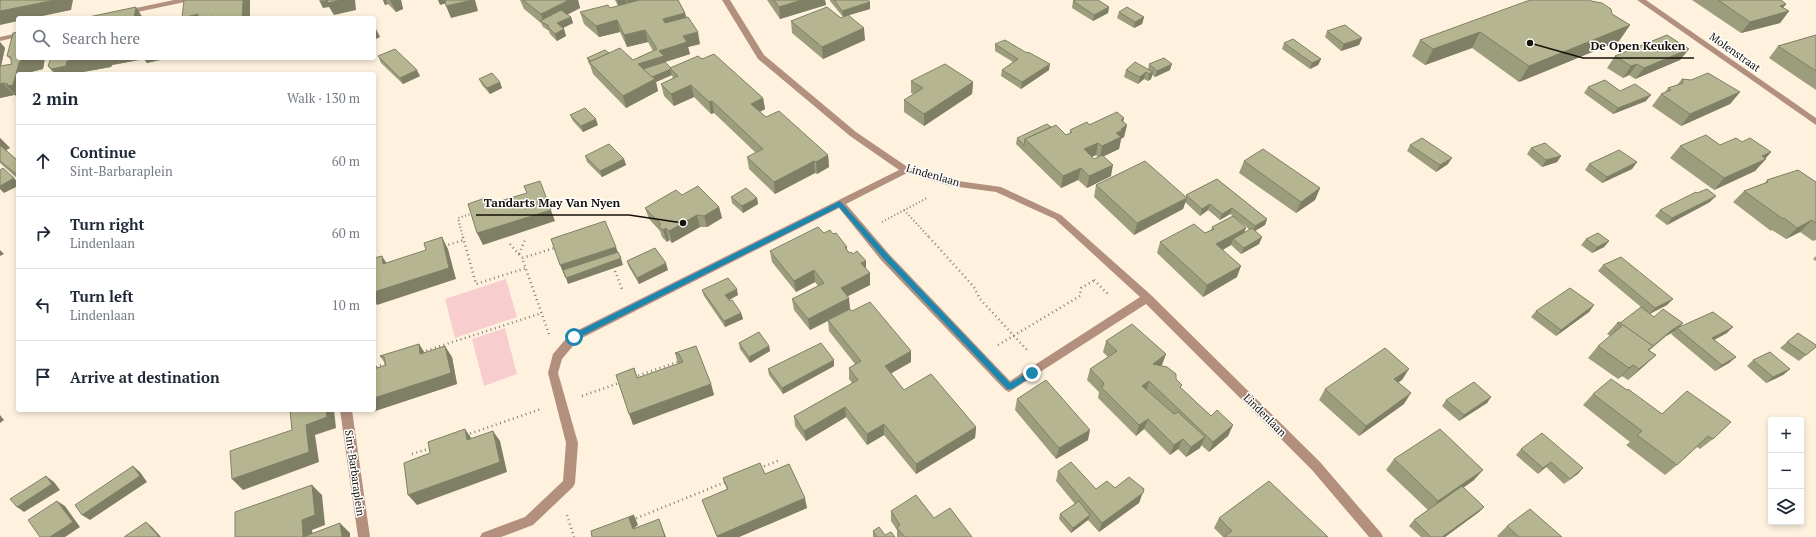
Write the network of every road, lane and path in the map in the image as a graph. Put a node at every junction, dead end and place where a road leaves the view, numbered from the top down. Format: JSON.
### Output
{"nodes":[{"id":1,"x":185,"y":0,"type":"edge"},
{"id":2,"x":726,"y":0,"type":"edge"},
{"id":3,"x":1641,"y":0,"type":"edge"},
{"id":4,"x":108,"y":16,"type":"edge"},
{"id":5,"x":16,"y":35,"type":"edge"},
{"id":6,"x":0,"y":38,"type":"edge"},
{"id":7,"x":1816,"y":122,"type":"edge"},
{"id":8,"x":906,"y":170,"type":"junction"},
{"id":9,"x":955,"y":183,"type":"junction"},
{"id":10,"x":840,"y":203,"type":"junction"},
{"id":11,"x":904,"y":210,"type":"junction"},
{"id":12,"x":479,"y":211,"type":"edge"},
{"id":13,"x":864,"y":231,"type":"junction"},
{"id":14,"x":464,"y":240,"type":"junction"},
{"id":15,"x":525,"y":240,"type":"dead end"},
{"id":16,"x":510,"y":244,"type":"dead end"},
{"id":17,"x":559,"y":246,"type":"edge"},
{"id":18,"x":442,"y":247,"type":"edge"},
{"id":19,"x":519,"y":254,"type":"junction"},
{"id":20,"x":522,"y":258,"type":"junction"},
{"id":21,"x":526,"y":268,"type":"junction"},
{"id":22,"x":1114,"y":268,"type":"junction"},
{"id":23,"x":1088,"y":275,"type":"dead end"},
{"id":24,"x":1093,"y":280,"type":"junction"},
{"id":25,"x":1147,"y":298,"type":"junction"},
{"id":26,"x":1127,"y":311,"type":"junction"},
{"id":27,"x":542,"y":313,"type":"junction"},
{"id":28,"x":1014,"y":335,"type":"junction"},
{"id":29,"x":421,"y":352,"type":"edge"},
{"id":30,"x":981,"y":356,"type":"junction"},
{"id":31,"x":557,"y":357,"type":"junction"},
{"id":32,"x":680,"y":361,"type":"edge"},
{"id":33,"x":391,"y":362,"type":"edge"},
{"id":34,"x":1043,"y":366,"type":"junction"},
{"id":35,"x":376,"y":367,"type":"edge"},
{"id":36,"x":560,"y":403,"type":"junction"},
{"id":37,"x":346,"y":412,"type":"edge"},
{"id":38,"x":464,"y":436,"type":"edge"},
{"id":39,"x":434,"y":446,"type":"edge"},
{"id":40,"x":412,"y":454,"type":"dead end"},
{"id":41,"x":780,"y":460,"type":"dead end"},
{"id":42,"x":758,"y":469,"type":"edge"},
{"id":43,"x":729,"y":481,"type":"edge"},
{"id":44,"x":627,"y":522,"type":"edge"},
{"id":45,"x":364,"y":537,"type":"edge"},
{"id":46,"x":486,"y":537,"type":"edge"},
{"id":47,"x":1377,"y":537,"type":"edge"}],
"edges":[{"from":1,"to":4,"type":"street"},
{"from":2,"to":8,"type":"street","name":"Lindenlaan"},
{"from":3,"to":7,"type":"street","name":"Molenstraat"},
{"from":5,"to":6,"type":"street"},
{"from":8,"to":9,"type":"street","name":"Lindenlaan"},
{"from":8,"to":10,"type":"street"},
{"from":9,"to":11,"type":"path"},
{"from":9,"to":22,"type":"street","name":"Lindenlaan"},
{"from":10,"to":13,"type":"street"},
{"from":10,"to":31,"type":"street"},
{"from":11,"to":13,"type":"path"},
{"from":11,"to":28,"type":"path"},
{"from":12,"to":14,"type":"path"},
{"from":13,"to":30,"type":"street"},
{"from":14,"to":18,"type":"path"},
{"from":14,"to":21,"type":"path"},
{"from":15,"to":19,"type":"path"},
{"from":16,"to":19,"type":"path"},
{"from":17,"to":20,"type":"path"},
{"from":19,"to":20,"type":"path"},
{"from":20,"to":21,"type":"path"},
{"from":21,"to":27,"type":"path"},
{"from":22,"to":24,"type":"path"},
{"from":22,"to":25,"type":"street","name":"Lindenlaan"},
{"from":23,"to":24,"type":"path"},
{"from":24,"to":26,"type":"path"},
{"from":24,"to":28,"type":"path"},
{"from":25,"to":26,"type":"street"},
{"from":25,"to":47,"type":"street","name":"Lindenlaan"},
{"from":26,"to":34,"type":"street"},
{"from":27,"to":29,"type":"path"},
{"from":27,"to":31,"type":"path"},
{"from":28,"to":30,"type":"path"},
{"from":28,"to":34,"type":"path"},
{"from":30,"to":34,"type":"street"},
{"from":31,"to":36,"type":"street"},
{"from":32,"to":36,"type":"path"},
{"from":33,"to":35,"type":"path"},
{"from":36,"to":38,"type":"path"},
{"from":36,"to":46,"type":"street"},
{"from":37,"to":45,"type":"street","name":"Sint-Barbaraplein"},
{"from":39,"to":40,"type":"path"},
{"from":41,"to":42,"type":"path"},
{"from":43,"to":44,"type":"path"}]}
